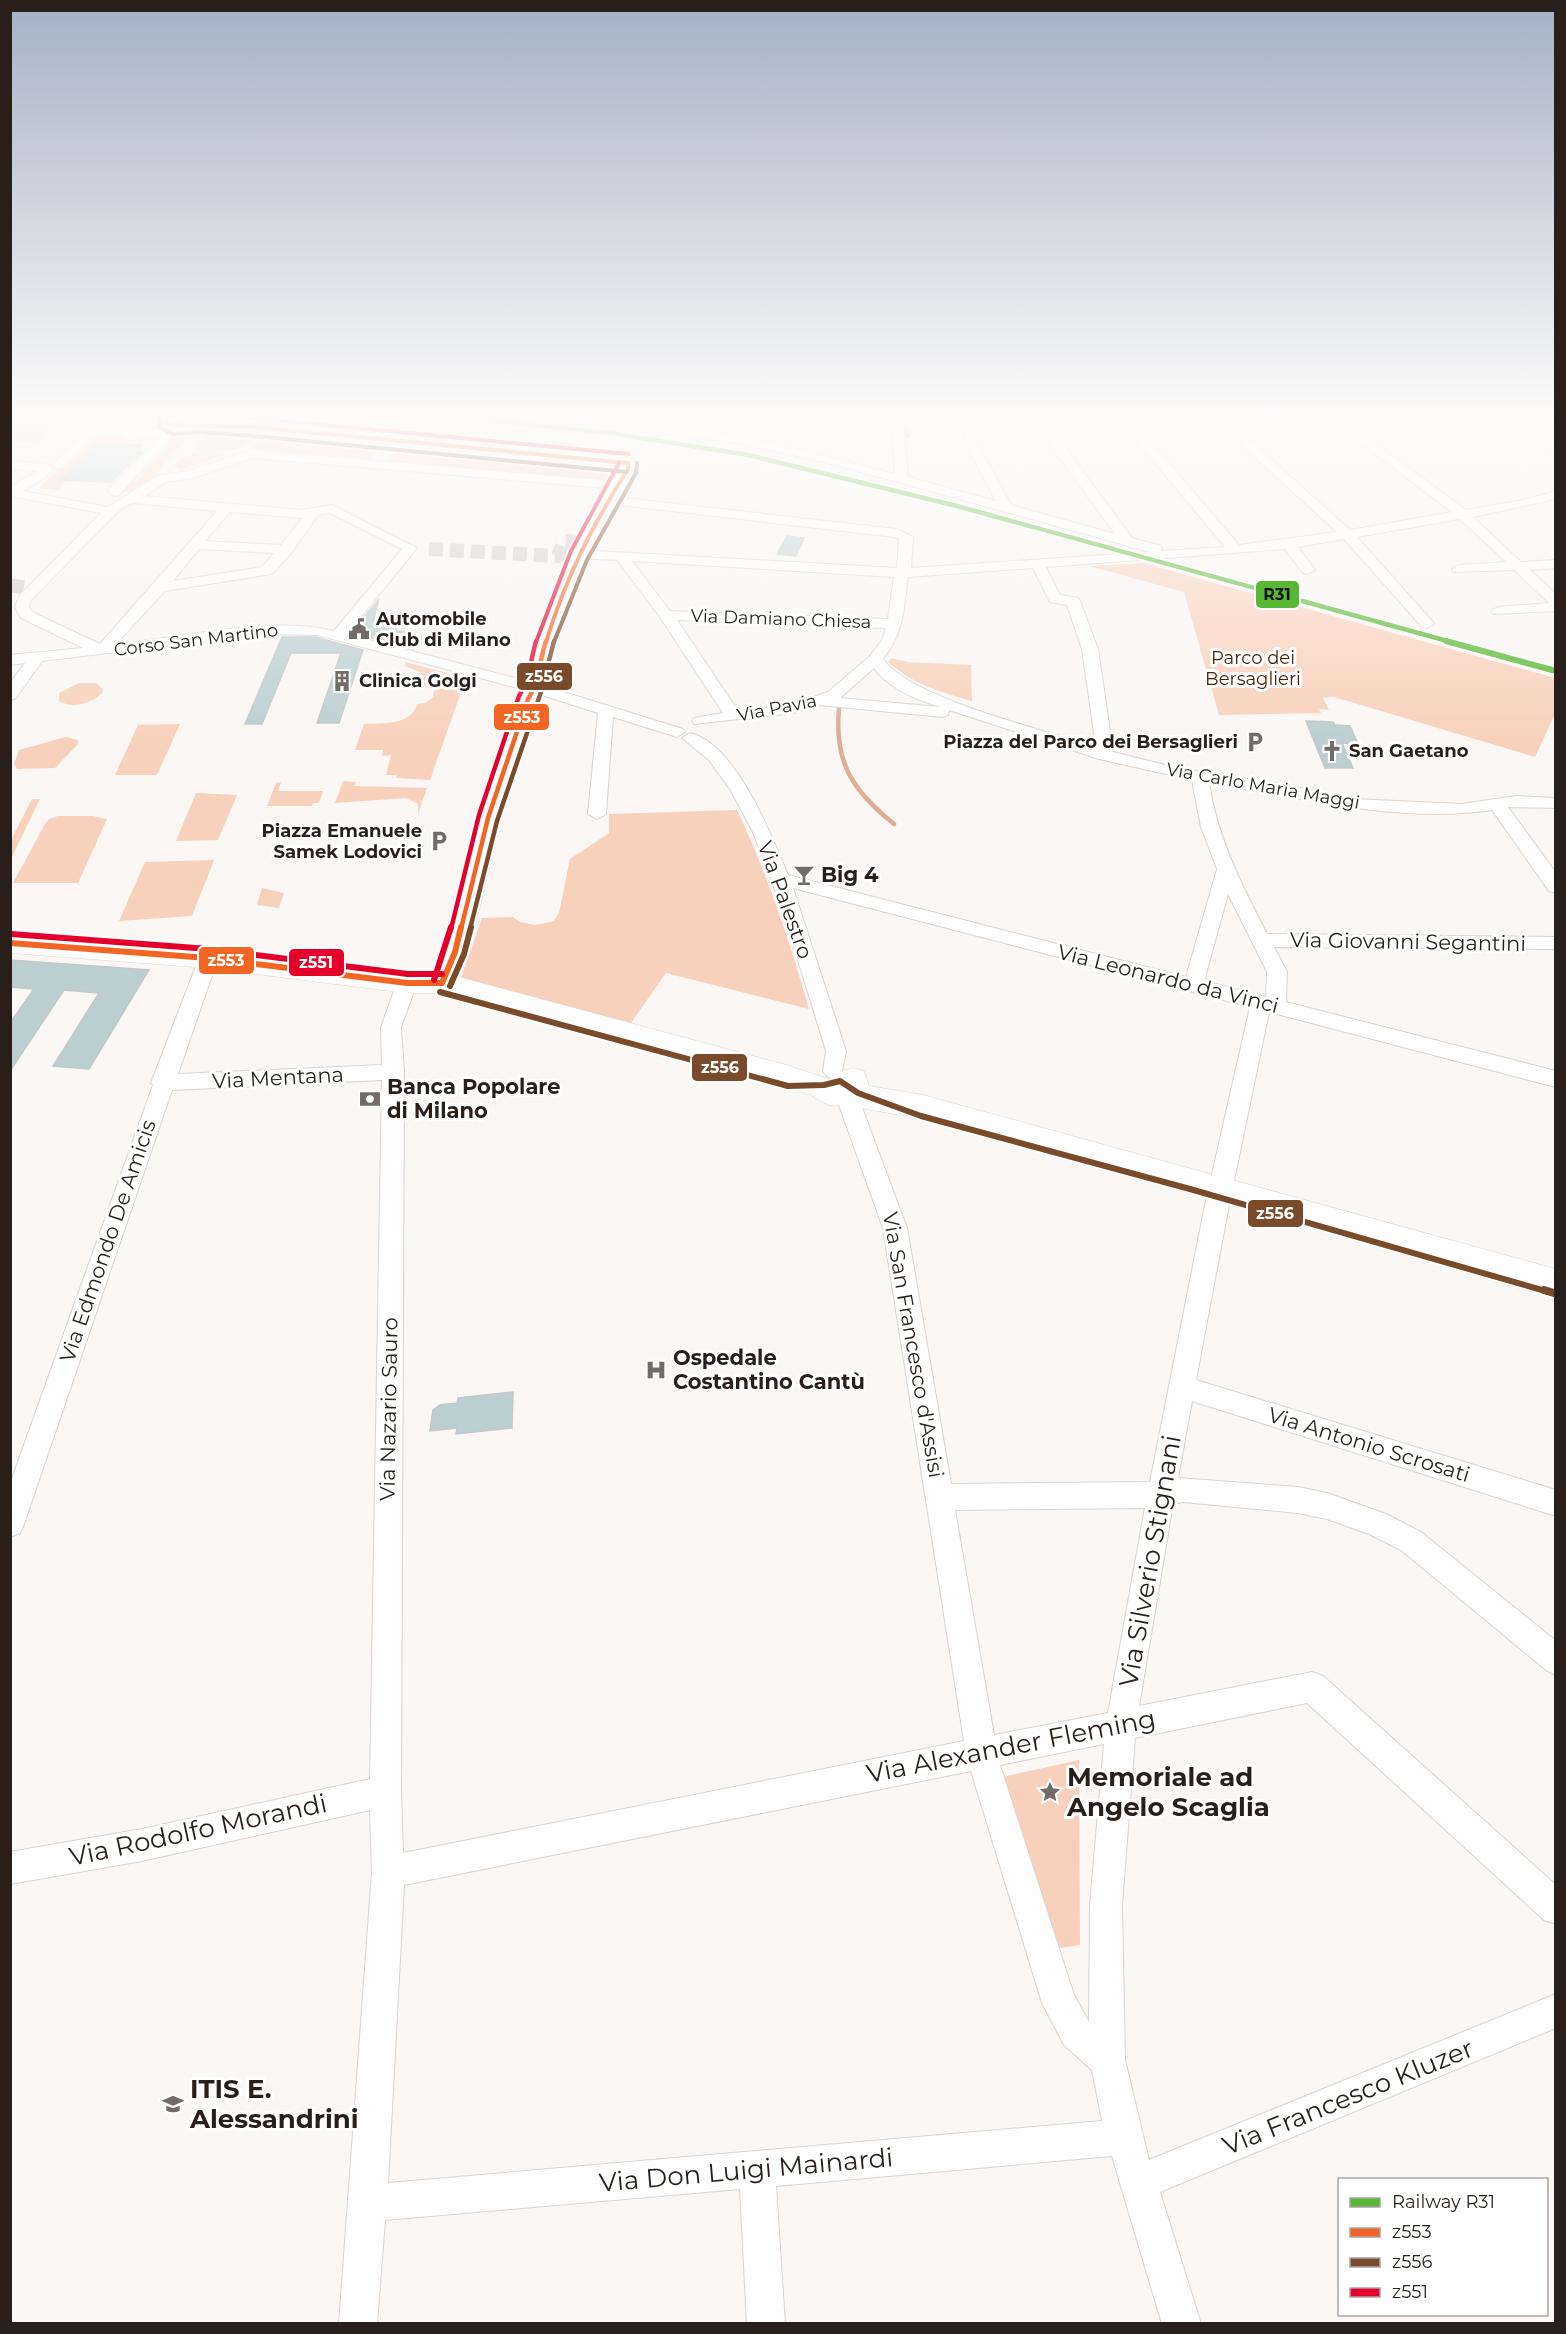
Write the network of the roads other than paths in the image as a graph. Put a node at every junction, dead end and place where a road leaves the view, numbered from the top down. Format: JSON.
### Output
{"nodes":[{"id":1,"x":97,"y":524,"type":"edge"},
{"id":2,"x":213,"y":524,"type":"edge"},
{"id":3,"x":305,"y":524,"type":"edge"},
{"id":4,"x":365,"y":524,"type":"edge"},
{"id":5,"x":595,"y":524,"type":"edge"},
{"id":6,"x":828,"y":524,"type":"edge"},
{"id":7,"x":1060,"y":524,"type":"edge"},
{"id":8,"x":1115,"y":524,"type":"edge"},
{"id":9,"x":1213,"y":524,"type":"edge"},
{"id":10,"x":1336,"y":524,"type":"edge"},
{"id":11,"x":1402,"y":524,"type":"edge"},
{"id":12,"x":1474,"y":524,"type":"edge"},
{"id":13,"x":1346,"y":533,"type":"junction"},
{"id":14,"x":1128,"y":542,"type":"junction"},
{"id":15,"x":1289,"y":544,"type":"junction"},
{"id":16,"x":196,"y":545,"type":"junction"},
{"id":17,"x":287,"y":549,"type":"junction"},
{"id":18,"x":1235,"y":550,"type":"junction"},
{"id":19,"x":579,"y":554,"type":"junction"},
{"id":20,"x":1171,"y":554,"type":"junction"},
{"id":21,"x":622,"y":558,"type":"junction"},
{"id":22,"x":1038,"y":563,"type":"junction"},
{"id":23,"x":1556,"y":564,"type":"edge"},
{"id":24,"x":1519,"y":566,"type":"junction"},
{"id":25,"x":1459,"y":569,"type":"dead end"},
{"id":26,"x":1308,"y":570,"type":"dead end"},
{"id":27,"x":904,"y":573,"type":"junction"},
{"id":28,"x":160,"y":587,"type":"junction"},
{"id":29,"x":1556,"y":602,"type":"edge"},
{"id":30,"x":17,"y":606,"type":"edge"},
{"id":31,"x":1556,"y":607,"type":"edge"},
{"id":32,"x":1498,"y":611,"type":"dead end"},
{"id":33,"x":666,"y":615,"type":"junction"},
{"id":34,"x":895,"y":624,"type":"junction"},
{"id":35,"x":1428,"y":624,"type":"dead end"},
{"id":36,"x":339,"y":635,"type":"junction"},
{"id":37,"x":102,"y":651,"type":"junction"},
{"id":38,"x":37,"y":657,"type":"junction"},
{"id":39,"x":875,"y":659,"type":"junction"},
{"id":40,"x":10,"y":660,"type":"edge"},
{"id":41,"x":848,"y":685,"type":"junction"},
{"id":42,"x":535,"y":688,"type":"junction"},
{"id":43,"x":10,"y":695,"type":"edge"},
{"id":44,"x":925,"y":698,"type":"junction"},
{"id":45,"x":822,"y":701,"type":"junction"},
{"id":46,"x":606,"y":710,"type":"junction"},
{"id":47,"x":977,"y":715,"type":"junction"},
{"id":48,"x":734,"y":717,"type":"junction"},
{"id":49,"x":697,"y":730,"type":"junction"},
{"id":50,"x":1105,"y":755,"type":"junction"},
{"id":51,"x":1200,"y":777,"type":"junction"},
{"id":52,"x":1556,"y":803,"type":"edge"},
{"id":53,"x":1497,"y":804,"type":"junction"},
{"id":54,"x":597,"y":814,"type":"dead end"},
{"id":55,"x":1225,"y":870,"type":"junction"},
{"id":56,"x":781,"y":879,"type":"junction"},
{"id":57,"x":1556,"y":887,"type":"edge"},
{"id":58,"x":1261,"y":940,"type":"junction"},
{"id":59,"x":10,"y":943,"type":"edge"},
{"id":60,"x":1556,"y":944,"type":"edge"},
{"id":61,"x":208,"y":958,"type":"junction"},
{"id":62,"x":407,"y":983,"type":"junction"},
{"id":63,"x":442,"y":983,"type":"junction"},
{"id":64,"x":1193,"y":986,"type":"junction"},
{"id":65,"x":1268,"y":1005,"type":"junction"},
{"id":66,"x":393,"y":1072,"type":"junction"},
{"id":67,"x":1556,"y":1079,"type":"edge"},
{"id":68,"x":836,"y":1082,"type":"junction"},
{"id":69,"x":162,"y":1083,"type":"junction"},
{"id":70,"x":1221,"y":1188,"type":"junction"},
{"id":71,"x":1556,"y":1284,"type":"edge"},
{"id":72,"x":1182,"y":1387,"type":"junction"},
{"id":73,"x":1161,"y":1495,"type":"junction"},
{"id":74,"x":940,"y":1497,"type":"junction"},
{"id":75,"x":1556,"y":1503,"type":"edge"},
{"id":76,"x":10,"y":1524,"type":"edge"},
{"id":77,"x":1556,"y":1660,"type":"edge"},
{"id":78,"x":1121,"y":1724,"type":"junction"},
{"id":79,"x":981,"y":1752,"type":"junction"},
{"id":80,"x":385,"y":1791,"type":"junction"},
{"id":81,"x":10,"y":1868,"type":"edge"},
{"id":82,"x":388,"y":1872,"type":"junction"},
{"id":83,"x":1556,"y":1908,"type":"edge"},
{"id":84,"x":1556,"y":2011,"type":"edge"},
{"id":85,"x":1107,"y":2060,"type":"junction"},
{"id":86,"x":1124,"y":2137,"type":"junction"},
{"id":87,"x":757,"y":2169,"type":"junction"},
{"id":88,"x":1140,"y":2182,"type":"junction"},
{"id":89,"x":368,"y":2203,"type":"junction"},
{"id":90,"x":358,"y":2324,"type":"edge"},
{"id":91,"x":766,"y":2324,"type":"edge"},
{"id":92,"x":1182,"y":2324,"type":"edge"}],
"edges":[{"from":1,"to":30,"type":"street"},
{"from":2,"to":16,"type":"street"},
{"from":3,"to":17,"type":"street"},
{"from":4,"to":36,"type":"street"},
{"from":5,"to":19,"type":"street"},
{"from":6,"to":27,"type":"street","name":"Via Pavia"},
{"from":7,"to":14,"type":"street"},
{"from":8,"to":14,"type":"street"},
{"from":9,"to":18,"type":"street"},
{"from":10,"to":13,"type":"street"},
{"from":11,"to":13,"type":"street"},
{"from":12,"to":24,"type":"street"},
{"from":13,"to":15,"type":"street"},
{"from":13,"to":35,"type":"street"},
{"from":14,"to":20,"type":"street"},
{"from":15,"to":18,"type":"street"},
{"from":15,"to":26,"type":"street"},
{"from":16,"to":17,"type":"street"},
{"from":16,"to":28,"type":"street"},
{"from":17,"to":28,"type":"street"},
{"from":18,"to":20,"type":"street"},
{"from":19,"to":21,"type":"street"},
{"from":19,"to":42,"type":"street"},
{"from":20,"to":22,"type":"street"},
{"from":21,"to":27,"type":"street"},
{"from":21,"to":33,"type":"street"},
{"from":22,"to":27,"type":"street"},
{"from":22,"to":50,"type":"street"},
{"from":23,"to":24,"type":"street"},
{"from":24,"to":25,"type":"street"},
{"from":24,"to":29,"type":"street"},
{"from":27,"to":34,"type":"street","name":"Via Pavia"},
{"from":28,"to":37,"type":"street"},
{"from":30,"to":37,"type":"street"},
{"from":31,"to":32,"type":"street"},
{"from":33,"to":34,"type":"street","name":"Via Damiano Chiesa"},
{"from":33,"to":48,"type":"street"},
{"from":34,"to":39,"type":"street","name":"Via Pavia"},
{"from":36,"to":37,"type":"street","name":"Corso San Martino"},
{"from":36,"to":42,"type":"street","name":"Corso San Martino"},
{"from":37,"to":38,"type":"street","name":"Corso San Martino"},
{"from":38,"to":40,"type":"street","name":"Corso San Martino"},
{"from":38,"to":43,"type":"street"},
{"from":39,"to":41,"type":"street","name":"Via Pavia"},
{"from":39,"to":44,"type":"street","name":"Via Carlo Maria Maggi"},
{"from":41,"to":44,"type":"street","name":"Via Carlo Maria Maggi"},
{"from":41,"to":45,"type":"street","name":"Via Pavia"},
{"from":42,"to":46,"type":"street","name":"Via Pavia"},
{"from":42,"to":63,"type":"street"},
{"from":44,"to":47,"type":"street","name":"Via Carlo Maria Maggi"},
{"from":45,"to":47,"type":"street","name":"Via Carlo Maria Maggi"},
{"from":45,"to":48,"type":"street","name":"Via Pavia"},
{"from":46,"to":49,"type":"street","name":"Via Pavia"},
{"from":46,"to":54,"type":"street"},
{"from":47,"to":50,"type":"street","name":"Via Carlo Maria Maggi"},
{"from":48,"to":49,"type":"street","name":"Via Pavia"},
{"from":49,"to":56,"type":"street","name":"Via Palestro"},
{"from":50,"to":51,"type":"street","name":"Via Carlo Maria Maggi"},
{"from":51,"to":53,"type":"street","name":"Via Carlo Maria Maggi"},
{"from":51,"to":55,"type":"street","name":"Via Silverio Stignani"},
{"from":52,"to":53,"type":"street","name":"Via Carlo Maria Maggi"},
{"from":53,"to":57,"type":"street"},
{"from":55,"to":58,"type":"street","name":"Via Silverio Stignani"},
{"from":55,"to":64,"type":"street"},
{"from":56,"to":64,"type":"street","name":"Via Leonardo da Vinci"},
{"from":56,"to":68,"type":"street","name":"Via Palestro"},
{"from":58,"to":60,"type":"street","name":"Via Giovanni Segantini"},
{"from":58,"to":65,"type":"street","name":"Via Silverio Stignani"},
{"from":59,"to":61,"type":"street"},
{"from":61,"to":62,"type":"street"},
{"from":61,"to":69,"type":"street","name":"Via Edmondo De Amicis"},
{"from":62,"to":63,"type":"street"},
{"from":62,"to":66,"type":"street","name":"Via Nazario Sauro"},
{"from":63,"to":68,"type":"street"},
{"from":64,"to":65,"type":"street","name":"Via Leonardo da Vinci"},
{"from":65,"to":67,"type":"street","name":"Via Leonardo da Vinci"},
{"from":65,"to":70,"type":"street","name":"Via Silverio Stignani"},
{"from":66,"to":69,"type":"street","name":"Via Mentana"},
{"from":66,"to":80,"type":"street","name":"Via Nazario Sauro"},
{"from":68,"to":70,"type":"street"},
{"from":68,"to":74,"type":"street","name":"Via San Francesco d'Assisi"},
{"from":69,"to":76,"type":"street","name":"Via Edmondo De Amicis"},
{"from":70,"to":71,"type":"street"},
{"from":70,"to":72,"type":"street","name":"Via Silverio Stignani"},
{"from":72,"to":73,"type":"street","name":"Via Silverio Stignani"},
{"from":72,"to":75,"type":"street","name":"Via Antonio Scrosati"},
{"from":73,"to":74,"type":"street","name":"Via San Francesco d'Assisi"},
{"from":73,"to":77,"type":"street","name":"Via San Francesco d'Assisi"},
{"from":73,"to":78,"type":"street","name":"Via Silverio Stignani"},
{"from":74,"to":79,"type":"street","name":"Via San Francesco d'Assisi"},
{"from":78,"to":79,"type":"street","name":"Via Alexander Fleming"},
{"from":78,"to":83,"type":"street","name":"Via Alexander Fleming"},
{"from":78,"to":85,"type":"street","name":"Via Silverio Stignani"},
{"from":79,"to":82,"type":"street","name":"Via Alexander Fleming"},
{"from":79,"to":85,"type":"street","name":"Via San Francesco d'Assisi"},
{"from":80,"to":81,"type":"street","name":"Via Rodolfo Morandi"},
{"from":80,"to":82,"type":"street","name":"Via Nazario Sauro"},
{"from":82,"to":89,"type":"street","name":"Via Nazario Sauro"},
{"from":84,"to":88,"type":"street","name":"Via Francesco Kluzer"},
{"from":85,"to":86,"type":"street","name":"Via Silverio Stignani"},
{"from":86,"to":87,"type":"street","name":"Via Don Luigi Mainardi"},
{"from":86,"to":88,"type":"street","name":"Via Silverio Stignani"},
{"from":87,"to":89,"type":"street","name":"Via Don Luigi Mainardi"},
{"from":87,"to":91,"type":"street"},
{"from":88,"to":92,"type":"street","name":"Via Silverio Stignani"},
{"from":89,"to":90,"type":"street","name":"Via Nazario Sauro"}]}
